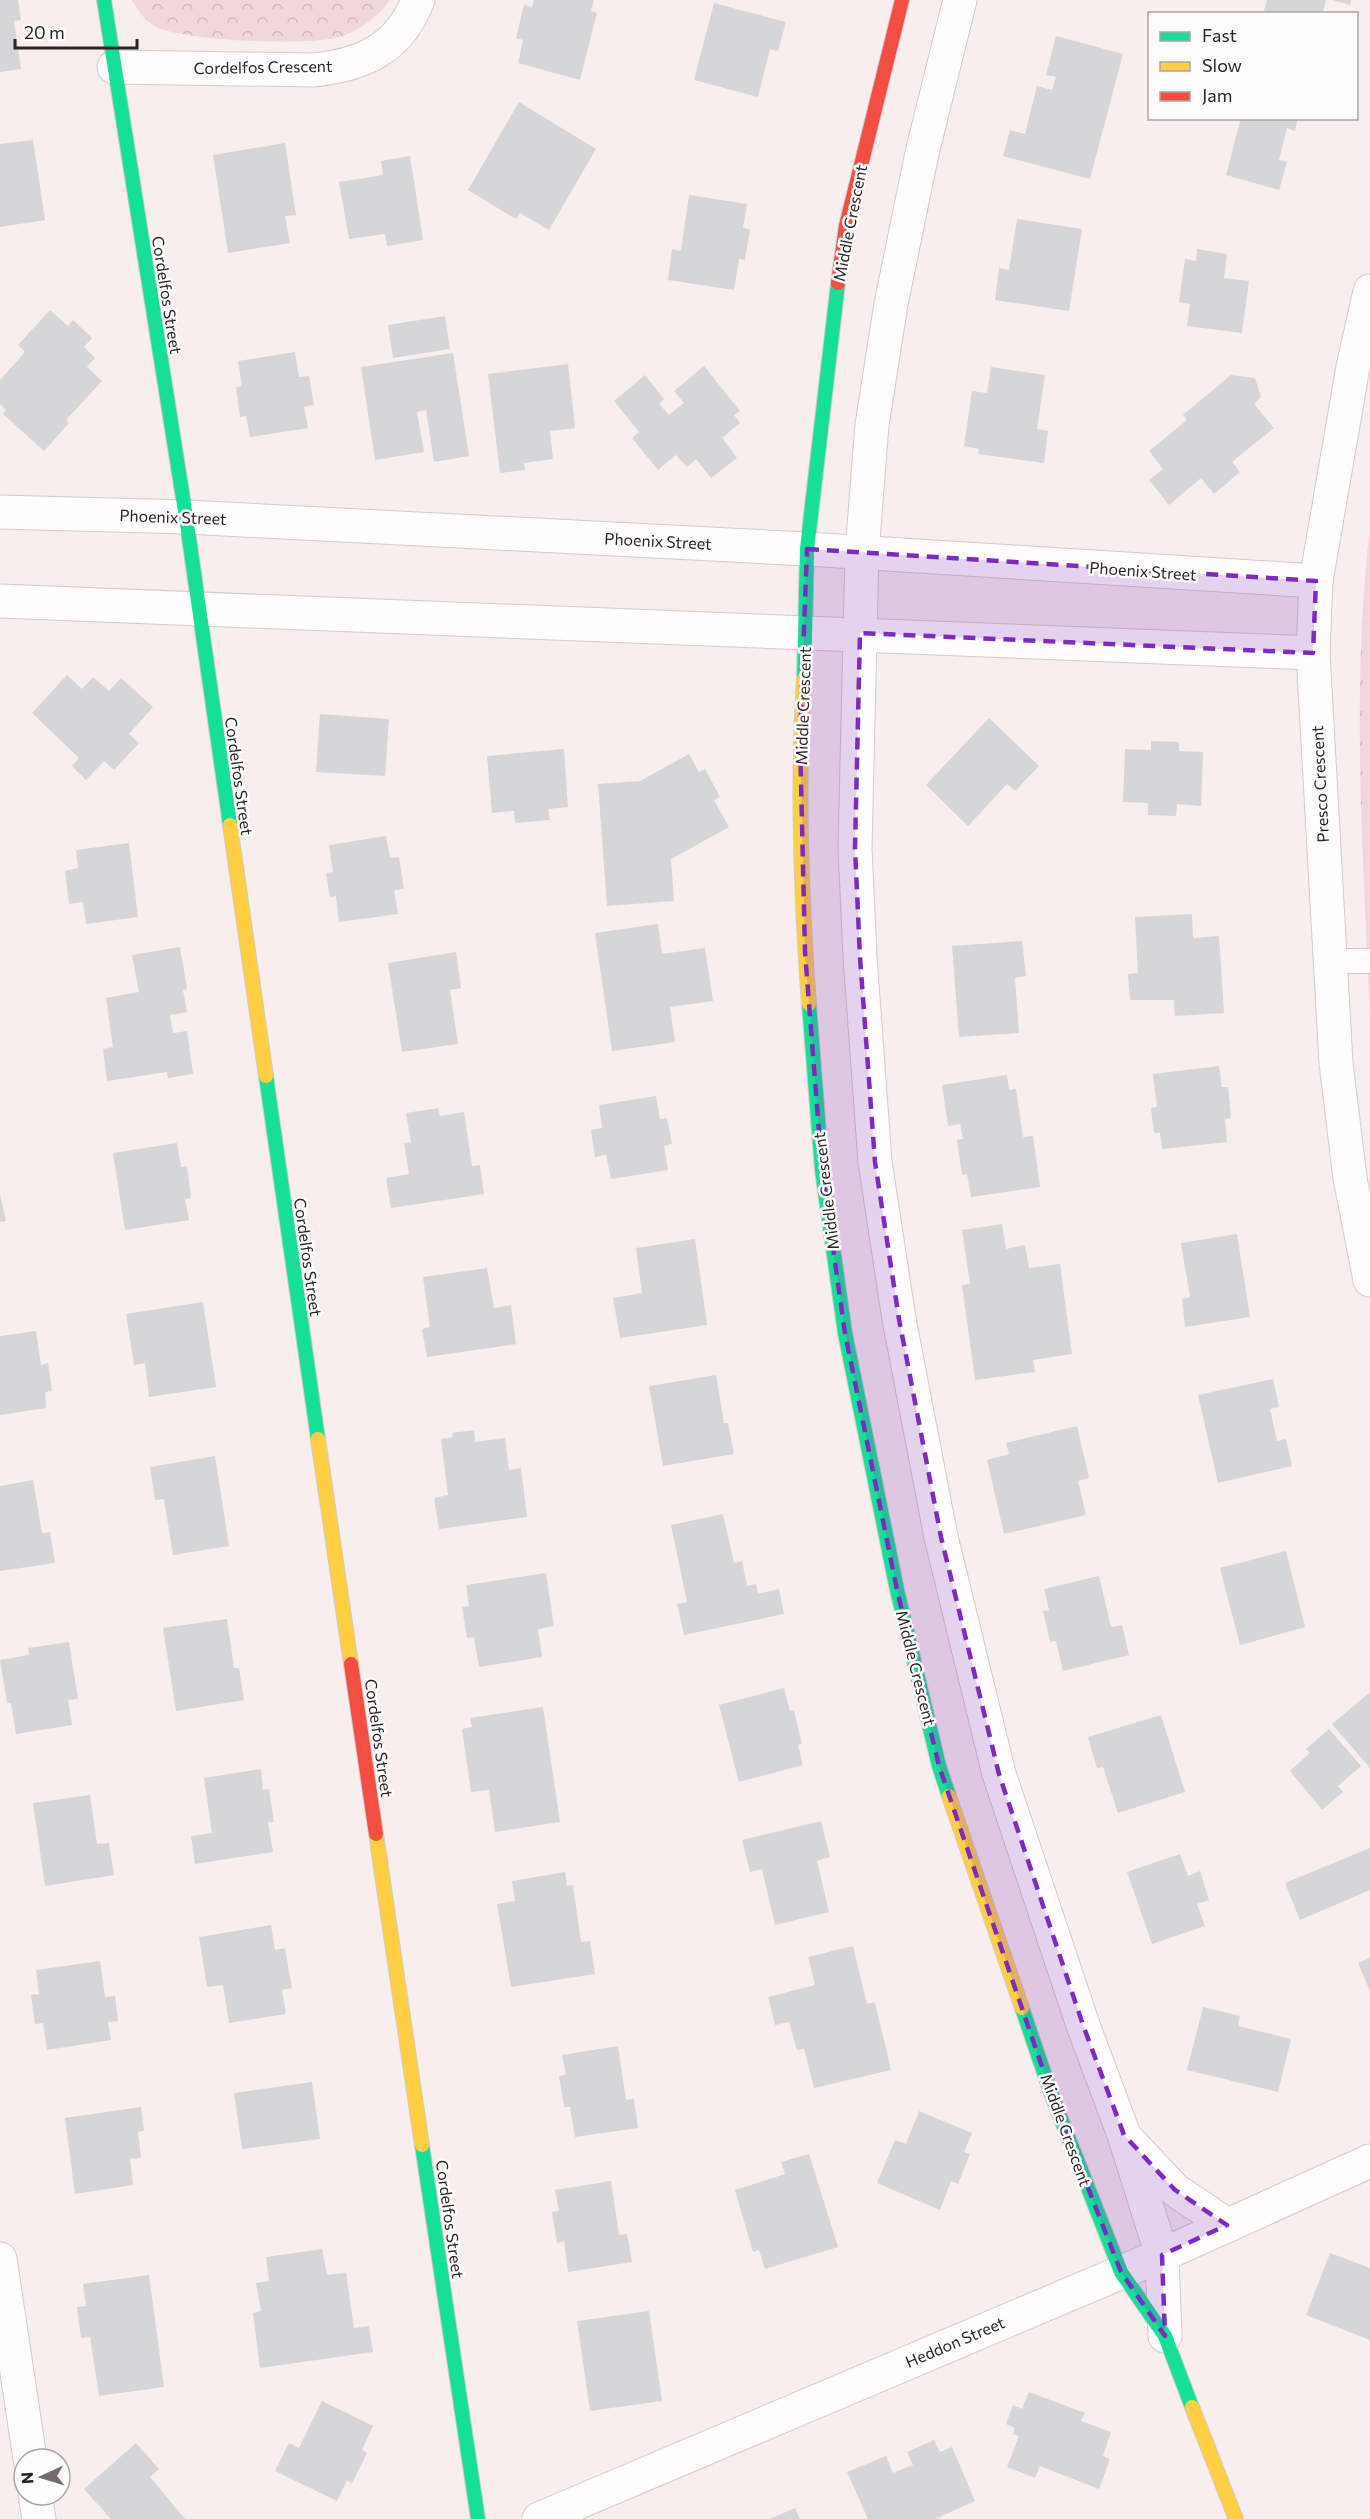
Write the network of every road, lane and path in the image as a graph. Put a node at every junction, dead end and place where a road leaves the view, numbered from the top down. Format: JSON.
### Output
{"nodes":[{"id":1,"x":104,"y":0,"type":"edge"},
{"id":2,"x":418,"y":0,"type":"edge"},
{"id":3,"x":902,"y":0,"type":"edge"},
{"id":4,"x":960,"y":0,"type":"edge"},
{"id":5,"x":114,"y":67,"type":"junction"},
{"id":6,"x":1370,"y":291,"type":"edge"},
{"id":7,"x":0,"y":512,"type":"edge"},
{"id":8,"x":186,"y":517,"type":"junction"},
{"id":9,"x":807,"y":549,"type":"junction"},
{"id":10,"x":862,"y":552,"type":"junction"},
{"id":11,"x":1316,"y":581,"type":"junction"},
{"id":12,"x":0,"y":601,"type":"edge"},
{"id":13,"x":198,"y":609,"type":"junction"},
{"id":14,"x":807,"y":632,"type":"junction"},
{"id":15,"x":860,"y":633,"type":"junction"},
{"id":16,"x":1313,"y":653,"type":"junction"},
{"id":17,"x":1329,"y":961,"type":"junction"},
{"id":18,"x":1370,"y":961,"type":"edge"},
{"id":19,"x":1370,"y":1280,"type":"edge"},
{"id":20,"x":1124,"y":2135,"type":"junction"},
{"id":21,"x":1370,"y":2161,"type":"edge"},
{"id":22,"x":1227,"y":2225,"type":"junction"},
{"id":23,"x":1162,"y":2255,"type":"junction"},
{"id":24,"x":0,"y":2259,"type":"edge"},
{"id":25,"x":1121,"y":2272,"type":"junction"},
{"id":26,"x":1165,"y":2336,"type":"junction"},
{"id":27,"x":28,"y":2447,"type":"edge"},
{"id":28,"x":478,"y":2519,"type":"edge"},
{"id":29,"x":539,"y":2519,"type":"edge"},
{"id":30,"x":1236,"y":2519,"type":"edge"}],
"edges":[{"from":1,"to":5,"type":"street","name":"Cordelfos Street"},
{"from":2,"to":5,"type":"street","name":"Cordelfos Crescent"},
{"from":3,"to":9,"type":"street","name":"Middle Crescent"},
{"from":4,"to":10,"type":"street","name":"Middle Crescent"},
{"from":5,"to":8,"type":"street","name":"Cordelfos Street"},
{"from":6,"to":11,"type":"street","name":"Presco Crescent"},
{"from":7,"to":8,"type":"street","name":"Phoenix Street"},
{"from":8,"to":9,"type":"street","name":"Phoenix Street"},
{"from":8,"to":13,"type":"street","name":"Cordelfos Street"},
{"from":9,"to":10,"type":"street","name":"Phoenix Street"},
{"from":9,"to":14,"type":"street","name":"Middle Crescent"},
{"from":10,"to":11,"type":"street","name":"Phoenix Street"},
{"from":10,"to":15,"type":"street","name":"Middle Crescent"},
{"from":11,"to":16,"type":"street","name":"Presco Crescent"},
{"from":12,"to":13,"type":"street"},
{"from":13,"to":14,"type":"street"},
{"from":13,"to":28,"type":"street","name":"Cordelfos Street"},
{"from":14,"to":15,"type":"street"},
{"from":14,"to":25,"type":"street","name":"Middle Crescent"},
{"from":15,"to":16,"type":"street"},
{"from":15,"to":20,"type":"street","name":"Middle Crescent"},
{"from":16,"to":17,"type":"street","name":"Presco Crescent"},
{"from":17,"to":18,"type":"lane"},
{"from":17,"to":19,"type":"street","name":"Presco Crescent"},
{"from":20,"to":22,"type":"street"},
{"from":20,"to":23,"type":"street","name":"Middle Crescent"},
{"from":21,"to":22,"type":"street","name":"Heddon Street"},
{"from":22,"to":23,"type":"street","name":"Heddon Street"},
{"from":23,"to":25,"type":"street","name":"Heddon Street"},
{"from":23,"to":26,"type":"street","name":"Middle Crescent"},
{"from":24,"to":27,"type":"street"},
{"from":25,"to":26,"type":"street","name":"Middle Crescent"},
{"from":25,"to":29,"type":"street","name":"Heddon Street"},
{"from":26,"to":30,"type":"street","name":"Middle Crescent"}]}
